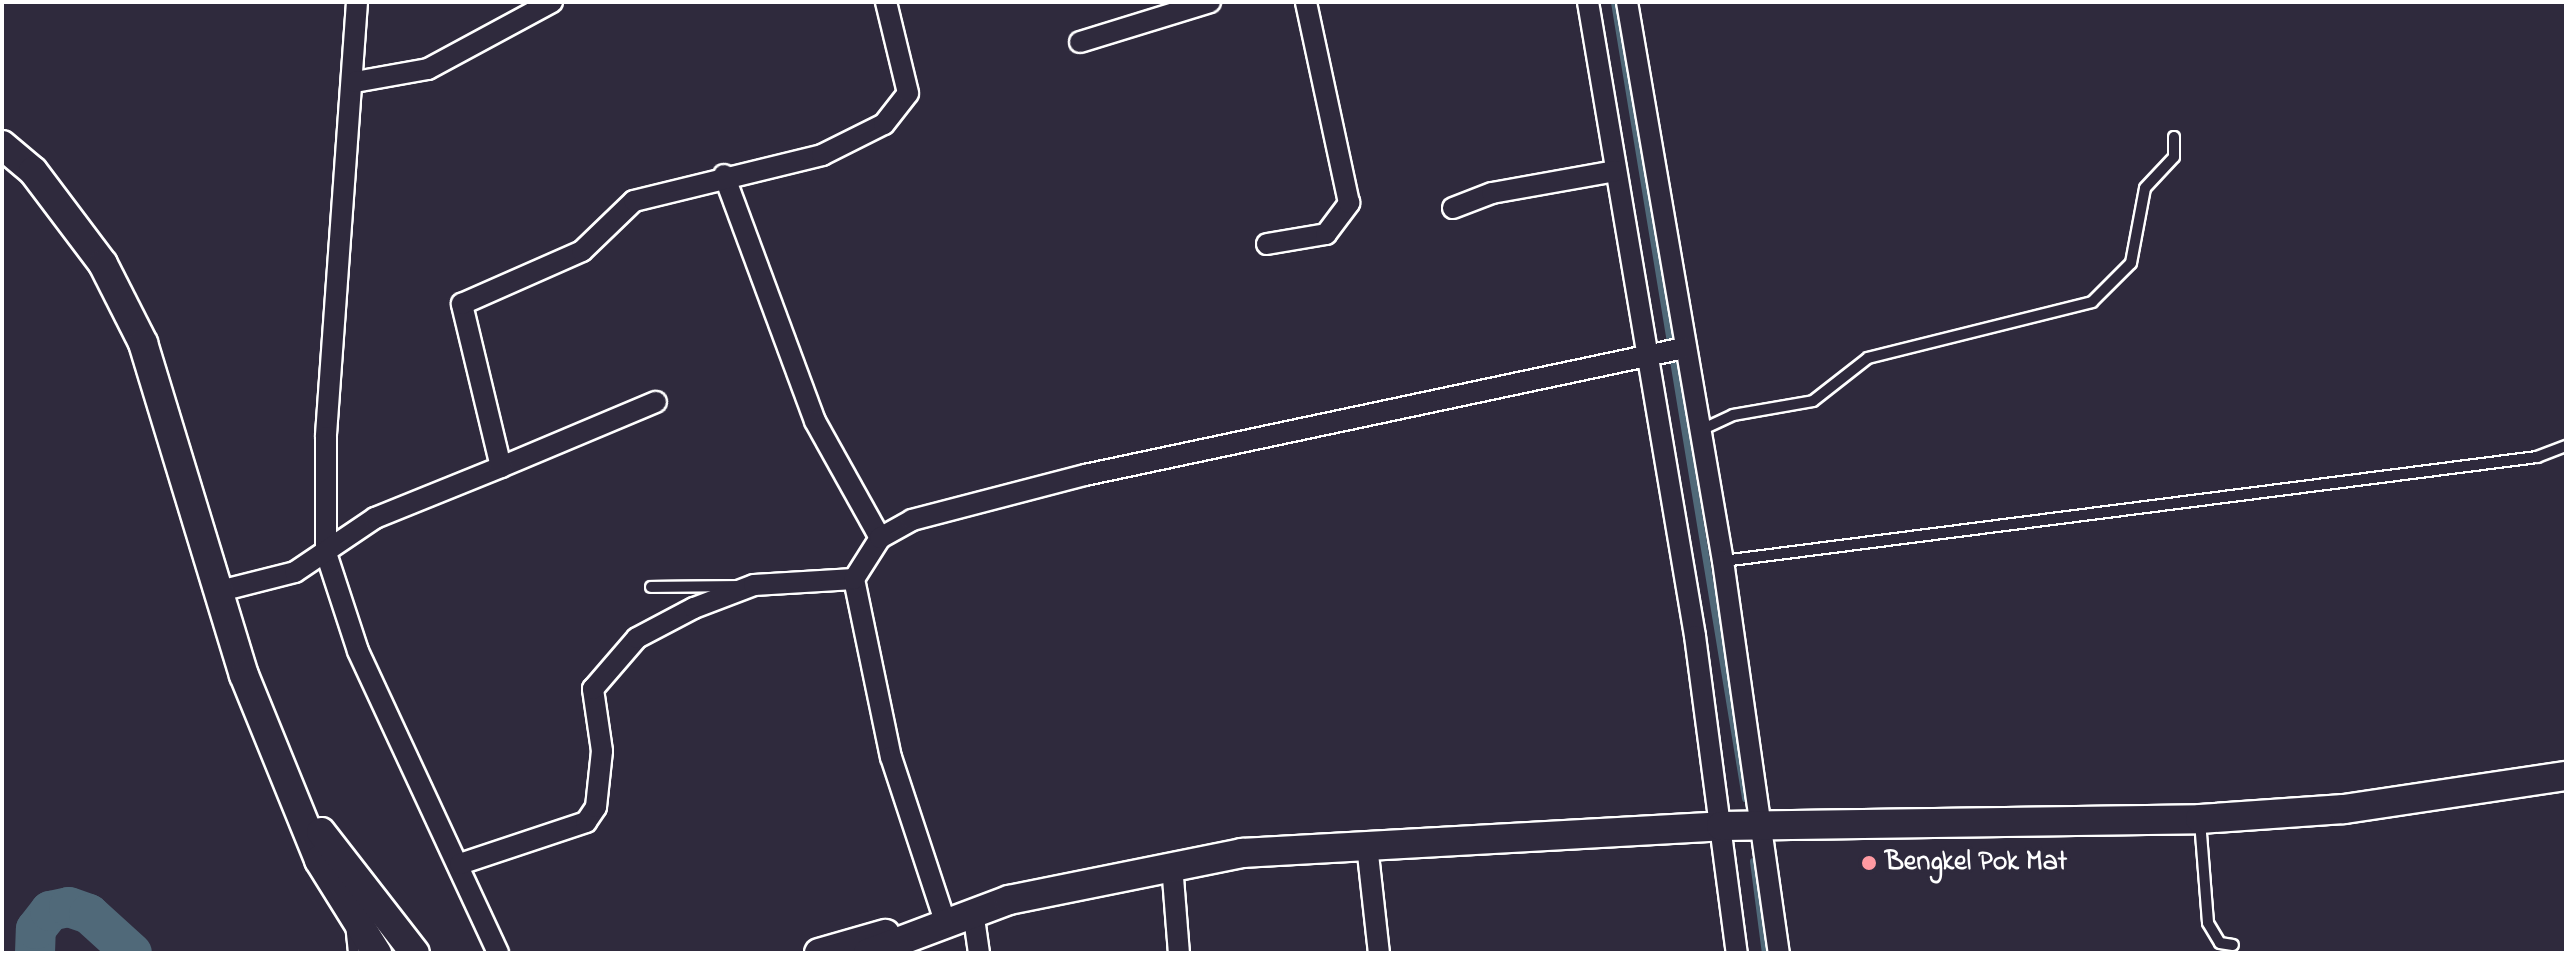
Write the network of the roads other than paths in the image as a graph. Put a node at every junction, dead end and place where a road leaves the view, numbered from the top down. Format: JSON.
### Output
{"nodes":[{"id":1,"x":357,"y":2,"type":"edge"},
{"id":2,"x":552,"y":2,"type":"edge"},
{"id":3,"x":886,"y":2,"type":"edge"},
{"id":4,"x":1210,"y":2,"type":"edge"},
{"id":5,"x":1306,"y":2,"type":"edge"},
{"id":6,"x":1588,"y":2,"type":"edge"},
{"id":7,"x":1627,"y":2,"type":"edge"},
{"id":8,"x":1080,"y":42,"type":"dead end"},
{"id":9,"x":355,"y":82,"type":"junction"},
{"id":10,"x":2174,"y":137,"type":"dead end"},
{"id":11,"x":2,"y":145,"type":"edge"},
{"id":12,"x":1616,"y":171,"type":"junction"},
{"id":13,"x":724,"y":175,"type":"junction"},
{"id":14,"x":1453,"y":208,"type":"dead end"},
{"id":15,"x":1267,"y":244,"type":"dead end"},
{"id":16,"x":1666,"y":353,"type":"junction"},
{"id":17,"x":656,"y":402,"type":"dead end"},
{"id":18,"x":1699,"y":431,"type":"junction"},
{"id":19,"x":2566,"y":446,"type":"edge"},
{"id":20,"x":501,"y":467,"type":"junction"},
{"id":21,"x":880,"y":538,"type":"junction"},
{"id":22,"x":326,"y":553,"type":"junction"},
{"id":23,"x":1723,"y":561,"type":"junction"},
{"id":24,"x":854,"y":579,"type":"junction"},
{"id":25,"x":754,"y":585,"type":"junction"},
{"id":26,"x":651,"y":587,"type":"dead end"},
{"id":27,"x":220,"y":591,"type":"junction"},
{"id":28,"x":2566,"y":776,"type":"edge"},
{"id":29,"x":296,"y":796,"type":"junction"},
{"id":30,"x":2200,"y":819,"type":"junction"},
{"id":31,"x":1764,"y":825,"type":"junction"},
{"id":32,"x":1721,"y":826,"type":"junction"},
{"id":33,"x":1367,"y":845,"type":"junction"},
{"id":34,"x":460,"y":864,"type":"junction"},
{"id":35,"x":1172,"y":865,"type":"junction"},
{"id":36,"x":973,"y":911,"type":"junction"},
{"id":37,"x":350,"y":917,"type":"junction"},
{"id":38,"x":939,"y":923,"type":"junction"},
{"id":39,"x":2233,"y":945,"type":"dead end"},
{"id":40,"x":354,"y":953,"type":"edge"},
{"id":41,"x":377,"y":953,"type":"edge"},
{"id":42,"x":415,"y":953,"type":"edge"},
{"id":43,"x":498,"y":953,"type":"edge"},
{"id":44,"x":819,"y":953,"type":"edge"},
{"id":45,"x":868,"y":953,"type":"edge"},
{"id":46,"x":979,"y":953,"type":"edge"},
{"id":47,"x":1179,"y":953,"type":"edge"},
{"id":48,"x":1379,"y":953,"type":"edge"},
{"id":49,"x":1737,"y":953,"type":"edge"},
{"id":50,"x":1779,"y":953,"type":"edge"}],
"edges":[{"from":1,"to":9,"type":"street"},
{"from":2,"to":9,"type":"street"},
{"from":3,"to":13,"type":"street"},
{"from":4,"to":8,"type":"street"},
{"from":5,"to":15,"type":"street"},
{"from":6,"to":12,"type":"street"},
{"from":7,"to":16,"type":"street"},
{"from":9,"to":22,"type":"street"},
{"from":10,"to":18,"type":"lane"},
{"from":11,"to":27,"type":"street"},
{"from":12,"to":14,"type":"street"},
{"from":12,"to":16,"type":"street"},
{"from":13,"to":20,"type":"street"},
{"from":13,"to":21,"type":"street"},
{"from":16,"to":18,"type":"street"},
{"from":16,"to":21,"type":"street"},
{"from":16,"to":32,"type":"street"},
{"from":17,"to":20,"type":"street"},
{"from":18,"to":23,"type":"street"},
{"from":19,"to":23,"type":"lane"},
{"from":20,"to":22,"type":"street"},
{"from":21,"to":24,"type":"street"},
{"from":22,"to":27,"type":"street"},
{"from":22,"to":34,"type":"street"},
{"from":23,"to":31,"type":"street"},
{"from":24,"to":25,"type":"street"},
{"from":24,"to":38,"type":"street"},
{"from":25,"to":26,"type":"lane"},
{"from":25,"to":34,"type":"street"},
{"from":27,"to":29,"type":"street"},
{"from":28,"to":30,"type":"street"},
{"from":29,"to":37,"type":"street"},
{"from":29,"to":42,"type":"street"},
{"from":30,"to":31,"type":"street"},
{"from":30,"to":39,"type":"lane"},
{"from":31,"to":32,"type":"street"},
{"from":31,"to":50,"type":"street"},
{"from":32,"to":33,"type":"street"},
{"from":32,"to":49,"type":"street"},
{"from":33,"to":35,"type":"street"},
{"from":33,"to":48,"type":"street"},
{"from":34,"to":43,"type":"street"},
{"from":35,"to":36,"type":"street"},
{"from":35,"to":47,"type":"street"},
{"from":36,"to":38,"type":"street"},
{"from":36,"to":46,"type":"street"},
{"from":37,"to":40,"type":"lane"},
{"from":37,"to":41,"type":"street"},
{"from":38,"to":44,"type":"street"},
{"from":38,"to":45,"type":"street"}]}
